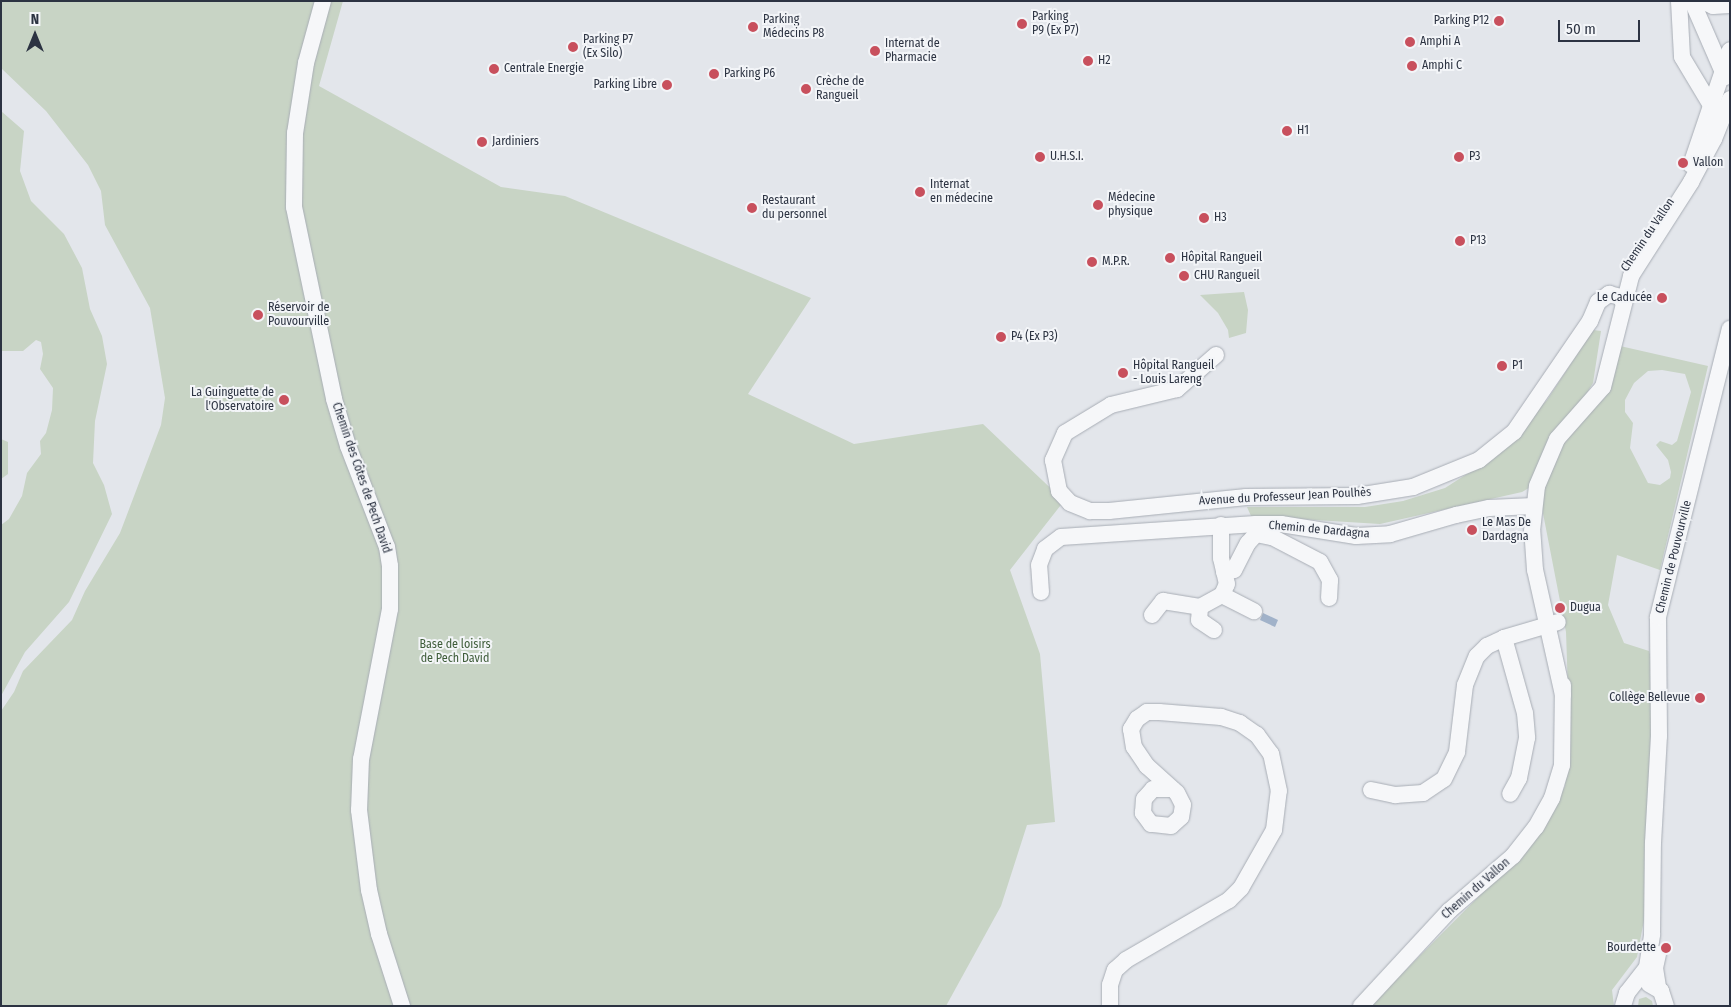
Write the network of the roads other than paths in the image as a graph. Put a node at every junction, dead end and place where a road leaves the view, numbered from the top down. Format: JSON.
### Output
{"nodes":[{"id":1,"x":1679,"y":1,"type":"edge"},
{"id":2,"x":1692,"y":1,"type":"edge"},
{"id":3,"x":1702,"y":1,"type":"edge"},
{"id":4,"x":323,"y":4,"type":"edge"},
{"id":5,"x":1730,"y":5,"type":"edge"},
{"id":6,"x":1730,"y":50,"type":"edge"},
{"id":7,"x":1723,"y":74,"type":"junction"},
{"id":8,"x":1730,"y":88,"type":"edge"},
{"id":9,"x":1730,"y":99,"type":"edge"},
{"id":10,"x":1711,"y":107,"type":"junction"},
{"id":11,"x":1726,"y":125,"type":"edge"},
{"id":12,"x":1618,"y":305,"type":"junction"},
{"id":13,"x":1730,"y":329,"type":"edge"},
{"id":14,"x":1216,"y":355,"type":"dead end"},
{"id":15,"x":1534,"y":506,"type":"junction"},
{"id":16,"x":1221,"y":525,"type":"junction"},
{"id":17,"x":1224,"y":572,"type":"junction"},
{"id":18,"x":1042,"y":592,"type":"dead end"},
{"id":19,"x":1222,"y":595,"type":"junction"},
{"id":20,"x":1329,"y":598,"type":"dead end"},
{"id":21,"x":1200,"y":607,"type":"junction"},
{"id":22,"x":1254,"y":611,"type":"dead end"},
{"id":23,"x":1152,"y":615,"type":"dead end"},
{"id":24,"x":1553,"y":623,"type":"junction"},
{"id":25,"x":1214,"y":630,"type":"dead end"},
{"id":26,"x":1504,"y":638,"type":"junction"},
{"id":27,"x":1147,"y":766,"type":"junction"},
{"id":28,"x":1172,"y":789,"type":"junction"},
{"id":29,"x":1371,"y":790,"type":"dead end"},
{"id":30,"x":1148,"y":794,"type":"junction"},
{"id":31,"x":1510,"y":794,"type":"dead end"},
{"id":32,"x":1654,"y":881,"type":"junction"},
{"id":33,"x":1635,"y":986,"type":"junction"},
{"id":34,"x":1658,"y":988,"type":"junction"},
{"id":35,"x":402,"y":1006,"type":"edge"},
{"id":36,"x":1110,"y":1006,"type":"edge"},
{"id":37,"x":1361,"y":1006,"type":"edge"},
{"id":38,"x":1623,"y":1006,"type":"edge"},
{"id":39,"x":1666,"y":1006,"type":"edge"}],
"edges":[{"from":1,"to":10,"type":"street"},
{"from":2,"to":7,"type":"street"},
{"from":3,"to":5,"type":"street"},
{"from":4,"to":35,"type":"street","name":"Chemin des Côtes de Pech David"},
{"from":6,"to":7,"type":"street","name":"Chemin du Vallon"},
{"from":7,"to":8,"type":"street"},
{"from":7,"to":10,"type":"street","name":"Chemin du Vallon"},
{"from":9,"to":11,"type":"street","name":"Chemin du Vallon"},
{"from":10,"to":11,"type":"street"},
{"from":10,"to":12,"type":"street","name":"Chemin du Vallon"},
{"from":11,"to":12,"type":"street","name":"Chemin du Vallon"},
{"from":12,"to":14,"type":"street","name":"Avenue du Professeur Jean Poulhès"},
{"from":12,"to":15,"type":"street","name":"Chemin du Vallon"},
{"from":13,"to":32,"type":"street","name":"Chemin de Pouvourville"},
{"from":15,"to":16,"type":"street","name":"Chemin de Dardagna"},
{"from":15,"to":24,"type":"street","name":"Chemin du Vallon"},
{"from":16,"to":17,"type":"street"},
{"from":16,"to":18,"type":"street","name":"Chemin de Dardagna"},
{"from":17,"to":19,"type":"street"},
{"from":17,"to":20,"type":"street","name":"Chemin de Dardagna"},
{"from":19,"to":21,"type":"street"},
{"from":19,"to":22,"type":"street"},
{"from":21,"to":23,"type":"street"},
{"from":21,"to":25,"type":"street"},
{"from":24,"to":26,"type":"street"},
{"from":24,"to":37,"type":"street","name":"Chemin du Vallon"},
{"from":26,"to":29,"type":"street"},
{"from":26,"to":31,"type":"street"},
{"from":27,"to":28,"type":"street"},
{"from":27,"to":30,"type":"street"},
{"from":27,"to":36,"type":"street"},
{"from":28,"to":30,"type":"street"},
{"from":28,"to":30,"type":"street"},
{"from":32,"to":33,"type":"street","name":"Chemin de Pouvourville"},
{"from":32,"to":34,"type":"street","name":"Chemin de Pouvourville"},
{"from":33,"to":34,"type":"street"},
{"from":33,"to":38,"type":"street","name":"Chemin de Pouvourville"},
{"from":34,"to":39,"type":"street","name":"Chemin de Pouvourville"}]}
